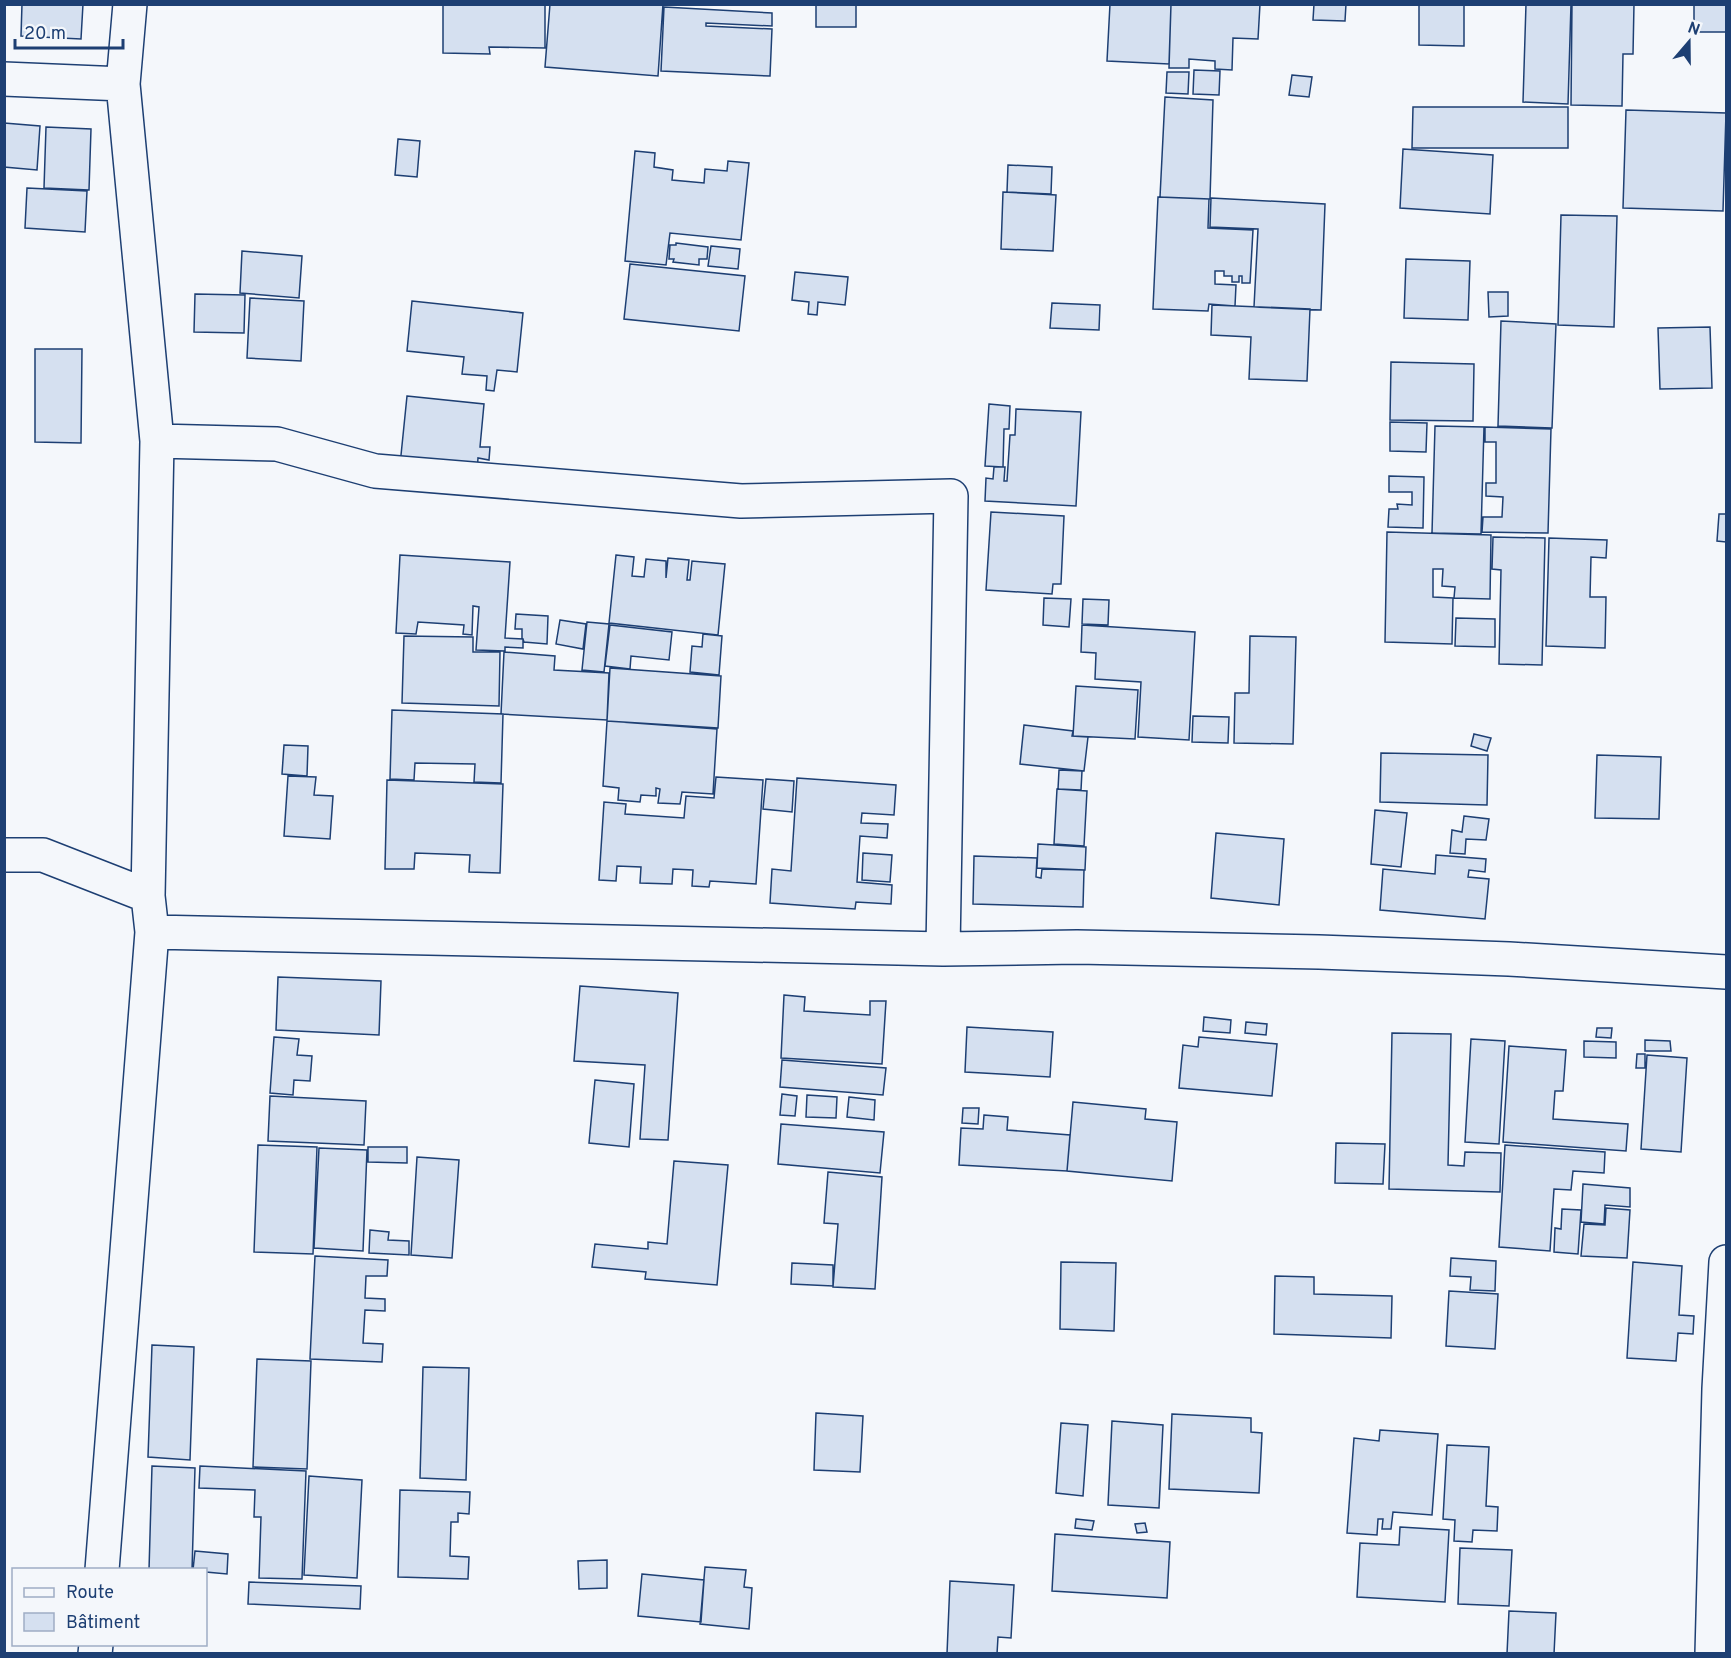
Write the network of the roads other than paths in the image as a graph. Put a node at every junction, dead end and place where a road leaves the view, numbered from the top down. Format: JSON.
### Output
{"nodes":[{"id":1,"x":130,"y":4,"type":"edge"},
{"id":2,"x":4,"y":79,"type":"edge"},
{"id":3,"x":123,"y":84,"type":"junction"},
{"id":4,"x":157,"y":441,"type":"junction"},
{"id":5,"x":4,"y":855,"type":"edge"},
{"id":6,"x":148,"y":896,"type":"junction"},
{"id":7,"x":152,"y":932,"type":"junction"},
{"id":8,"x":943,"y":949,"type":"junction"},
{"id":9,"x":1726,"y":972,"type":"edge"},
{"id":10,"x":1726,"y":1262,"type":"edge"},
{"id":11,"x":1723,"y":1389,"type":"edge"},
{"id":12,"x":102,"y":1568,"type":"edge"},
{"id":13,"x":1712,"y":1653,"type":"edge"}],
"edges":[{"from":1,"to":3,"type":"street"},
{"from":2,"to":3,"type":"street"},
{"from":3,"to":4,"type":"street"},
{"from":4,"to":6,"type":"street"},
{"from":4,"to":8,"type":"street"},
{"from":5,"to":6,"type":"street"},
{"from":6,"to":7,"type":"street"},
{"from":7,"to":8,"type":"street"},
{"from":7,"to":12,"type":"street"},
{"from":8,"to":9,"type":"street"},
{"from":10,"to":11,"type":"street"},
{"from":11,"to":13,"type":"street"}]}
